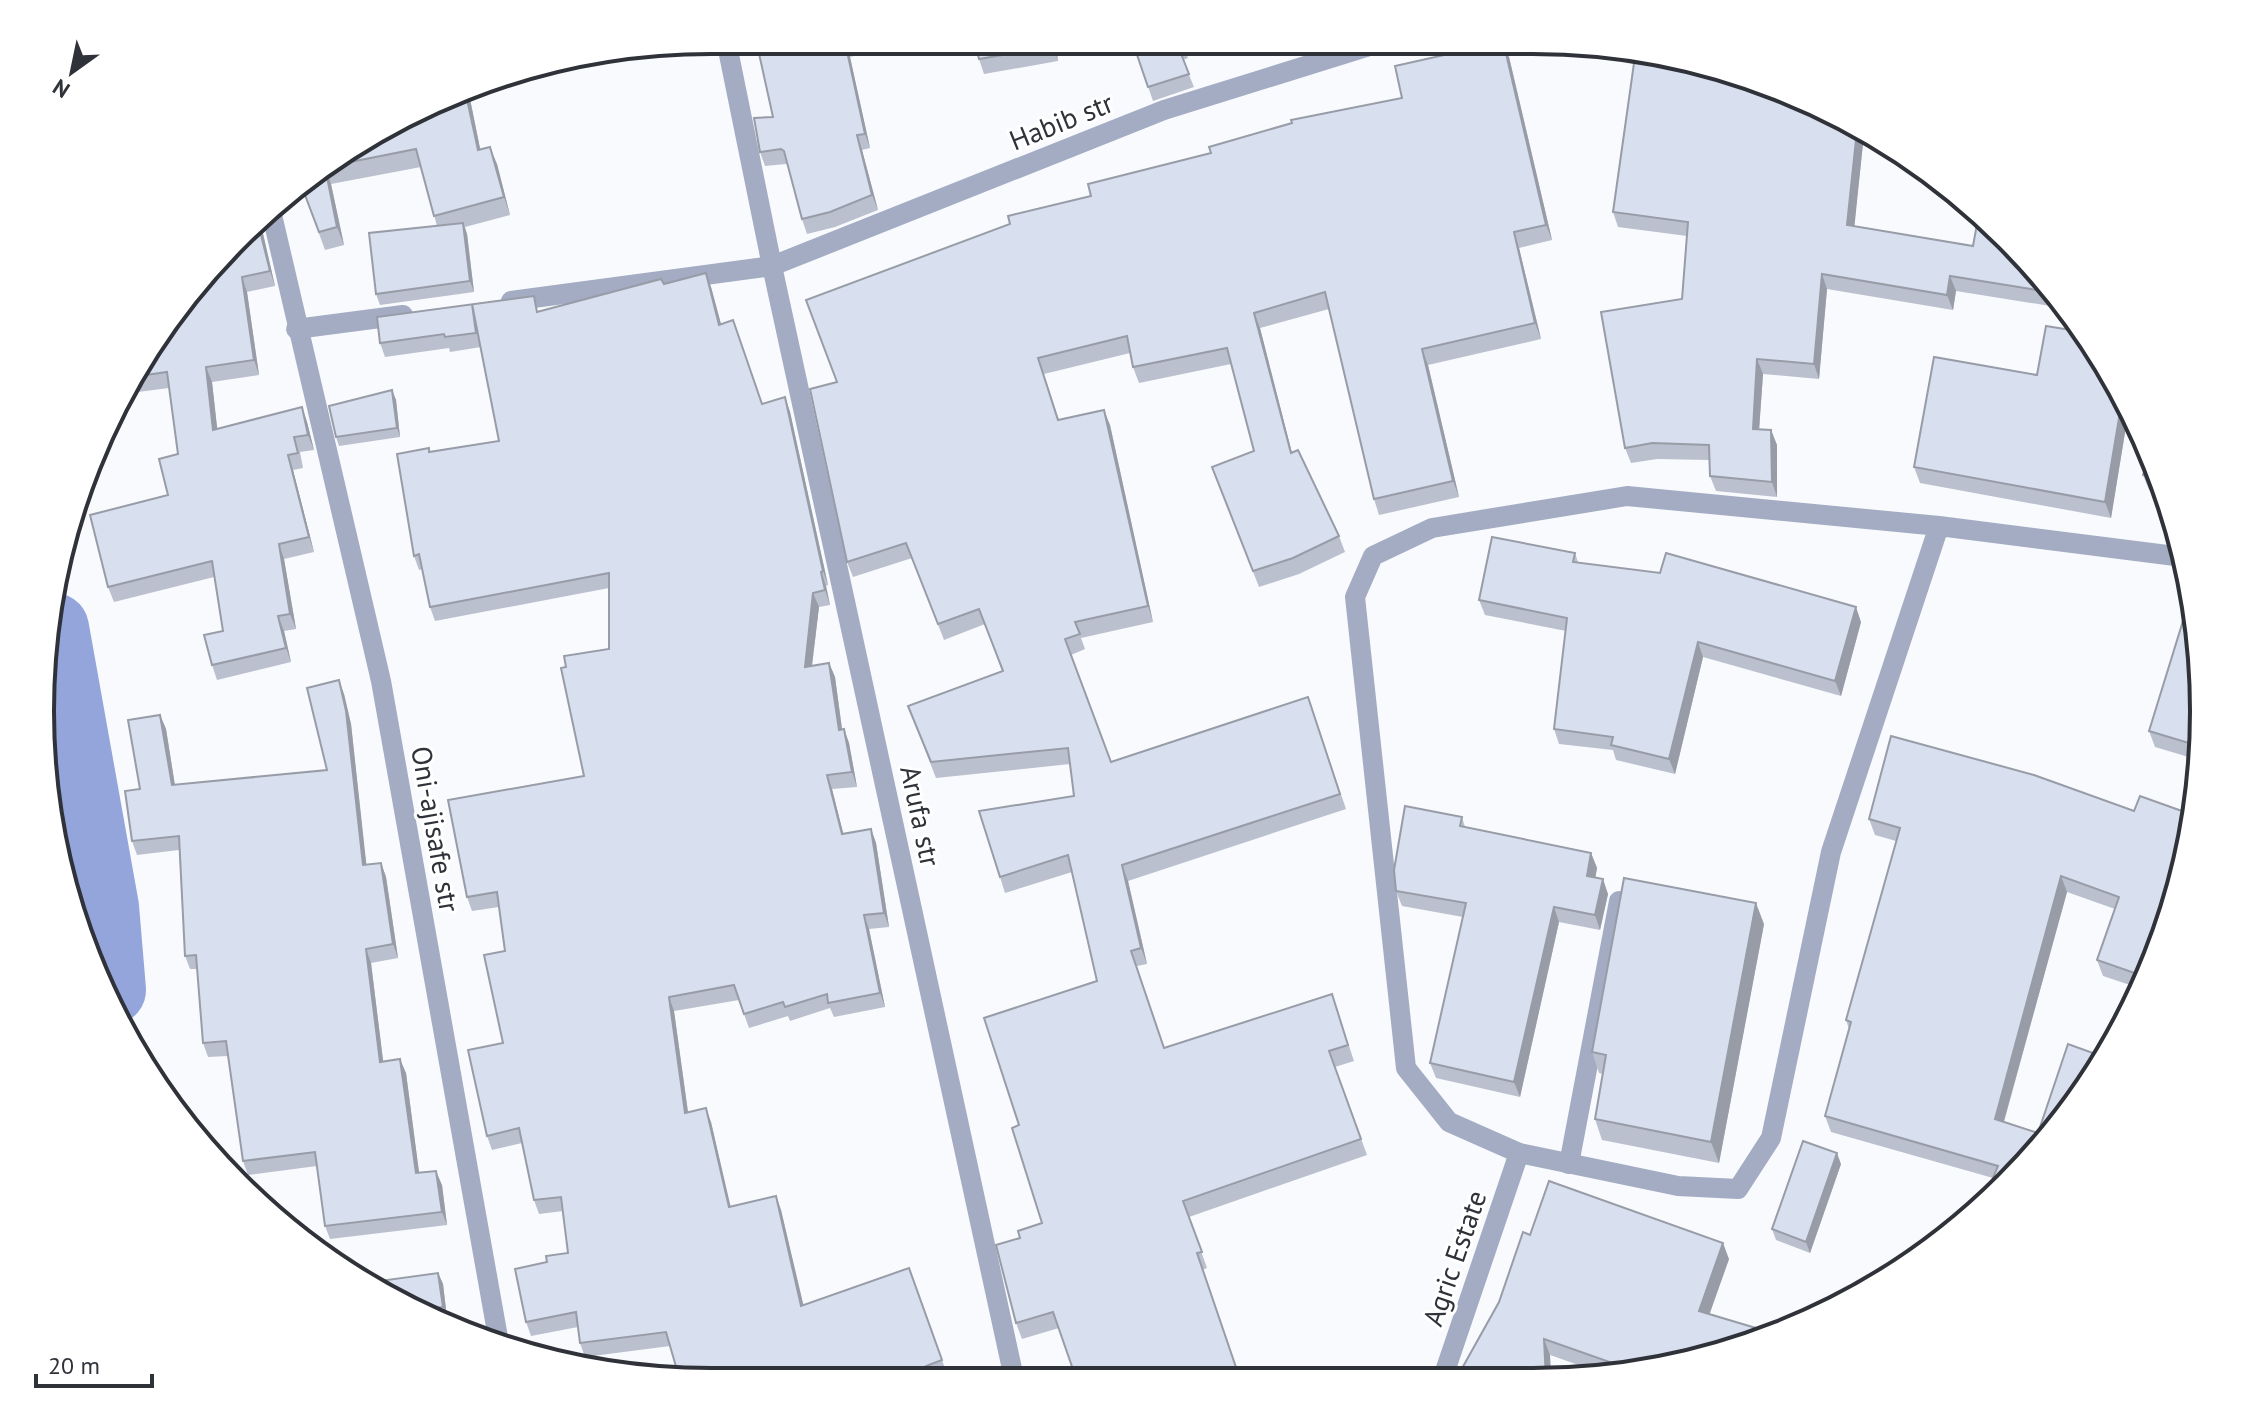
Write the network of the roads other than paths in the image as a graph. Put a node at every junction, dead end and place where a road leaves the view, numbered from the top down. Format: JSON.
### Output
{"nodes":[{"id":1,"x":729,"y":54,"type":"edge"},
{"id":2,"x":1344,"y":54,"type":"edge"},
{"id":3,"x":273,"y":221,"type":"edge"},
{"id":4,"x":772,"y":266,"type":"junction"},
{"id":5,"x":496,"y":302,"type":"edge"},
{"id":6,"x":419,"y":313,"type":"edge"},
{"id":7,"x":296,"y":329,"type":"junction"},
{"id":8,"x":1939,"y":526,"type":"junction"},
{"id":9,"x":2171,"y":555,"type":"edge"},
{"id":10,"x":1619,"y":901,"type":"edge"},
{"id":11,"x":1519,"y":1153,"type":"junction"},
{"id":12,"x":1569,"y":1164,"type":"junction"},
{"id":13,"x":497,"y":1332,"type":"edge"},
{"id":14,"x":1012,"y":1368,"type":"edge"},
{"id":15,"x":1446,"y":1368,"type":"edge"}],
"edges":[{"from":1,"to":4,"type":"street","name":"Arufa str"},
{"from":2,"to":4,"type":"street","name":"Habib str"},
{"from":3,"to":7,"type":"street","name":"Oni-ajisafe str"},
{"from":4,"to":5,"type":"street"},
{"from":4,"to":14,"type":"street","name":"Arufa str"},
{"from":6,"to":7,"type":"street"},
{"from":7,"to":13,"type":"street","name":"Oni-ajisafe str"},
{"from":8,"to":9,"type":"street"},
{"from":8,"to":11,"type":"street"},
{"from":8,"to":12,"type":"street"},
{"from":10,"to":12,"type":"street"},
{"from":11,"to":12,"type":"street"},
{"from":11,"to":15,"type":"street","name":"Agric Estate"}]}
